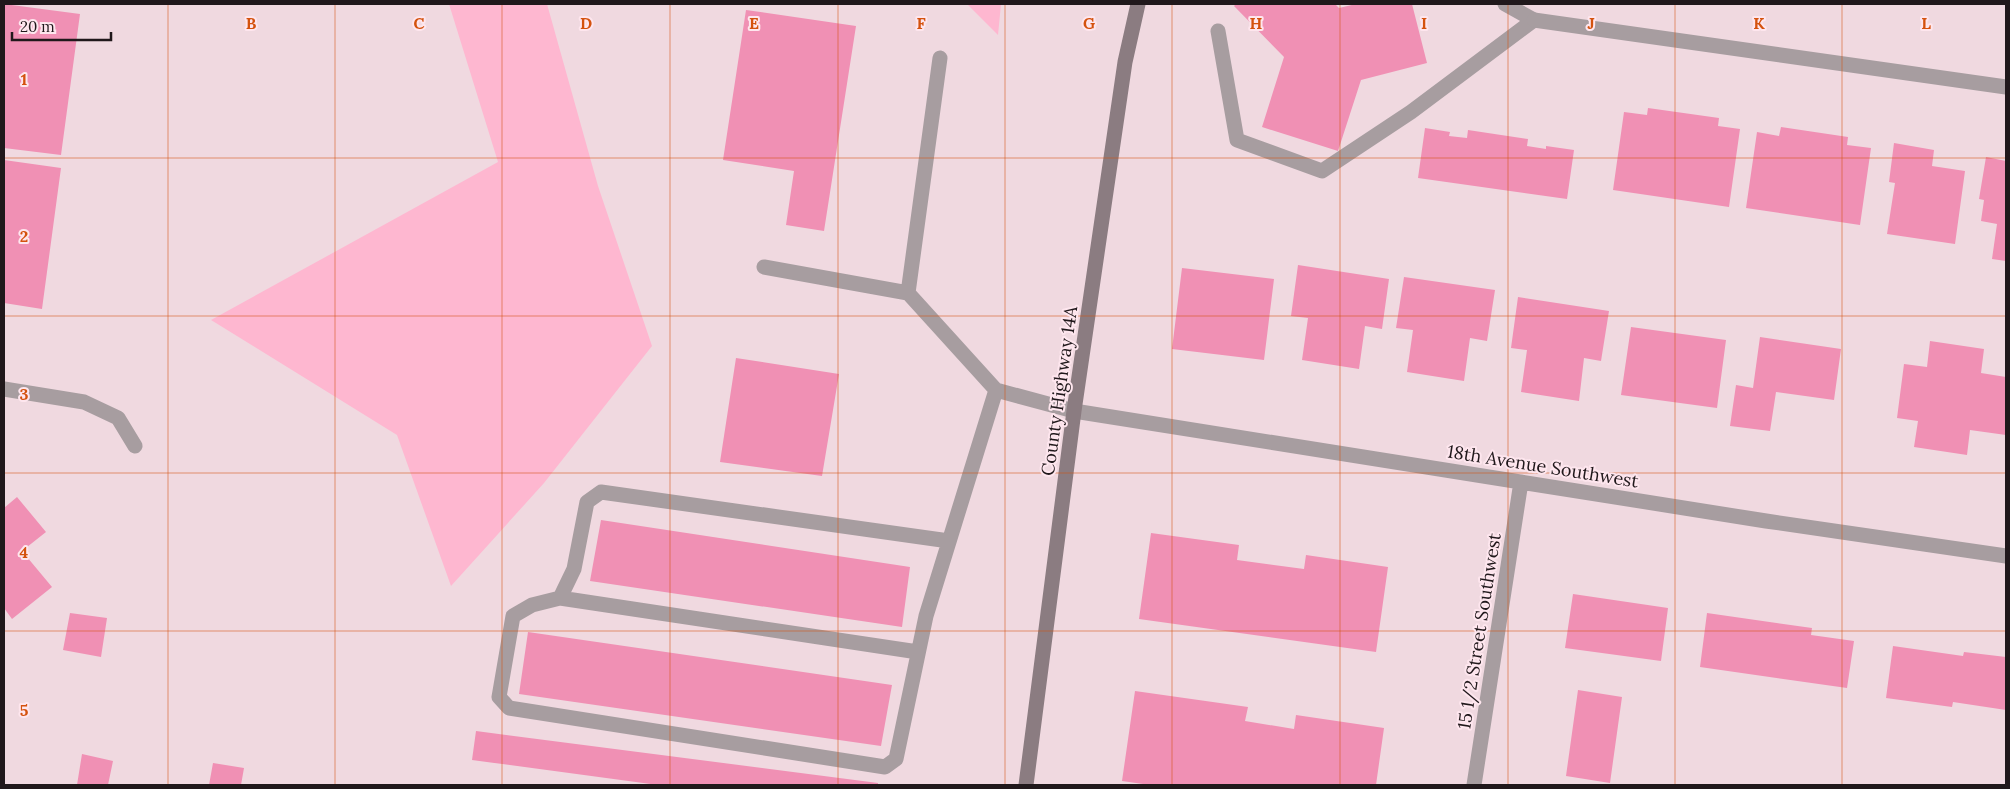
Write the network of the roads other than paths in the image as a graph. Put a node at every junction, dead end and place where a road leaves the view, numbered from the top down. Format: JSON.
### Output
{"nodes":[{"id":1,"x":1138,"y":4,"type":"edge"},
{"id":2,"x":1505,"y":4,"type":"edge"},
{"id":3,"x":1534,"y":20,"type":"junction"},
{"id":4,"x":1218,"y":31,"type":"dead end"},
{"id":5,"x":940,"y":58,"type":"dead end"},
{"id":6,"x":2006,"y":88,"type":"edge"},
{"id":7,"x":764,"y":267,"type":"dead end"},
{"id":8,"x":908,"y":293,"type":"junction"},
{"id":9,"x":4,"y":389,"type":"edge"},
{"id":10,"x":996,"y":390,"type":"junction"},
{"id":11,"x":1074,"y":411,"type":"junction"},
{"id":12,"x":136,"y":446,"type":"dead end"},
{"id":13,"x":1521,"y":482,"type":"junction"},
{"id":14,"x":949,"y":541,"type":"junction"},
{"id":15,"x":2006,"y":556,"type":"edge"},
{"id":16,"x":560,"y":598,"type":"junction"},
{"id":17,"x":918,"y":652,"type":"junction"},
{"id":18,"x":1026,"y":785,"type":"edge"},
{"id":19,"x":1474,"y":785,"type":"edge"}],
"edges":[{"from":1,"to":11,"type":"main road","name":"County Highway 14A"},
{"from":2,"to":3,"type":"street"},
{"from":3,"to":4,"type":"street"},
{"from":3,"to":6,"type":"street"},
{"from":5,"to":8,"type":"street"},
{"from":7,"to":8,"type":"street"},
{"from":8,"to":10,"type":"street"},
{"from":9,"to":12,"type":"street"},
{"from":10,"to":11,"type":"street","name":"18th Avenue Southwest"},
{"from":10,"to":14,"type":"street"},
{"from":11,"to":13,"type":"street","name":"18th Avenue Southwest"},
{"from":11,"to":18,"type":"main road","name":"County Highway 14A"},
{"from":13,"to":15,"type":"street","name":"18th Avenue Southwest"},
{"from":13,"to":19,"type":"street","name":"15 1/2 Street Southwest"},
{"from":14,"to":16,"type":"street"},
{"from":14,"to":17,"type":"street"},
{"from":16,"to":17,"type":"street"},
{"from":16,"to":17,"type":"street"}]}
